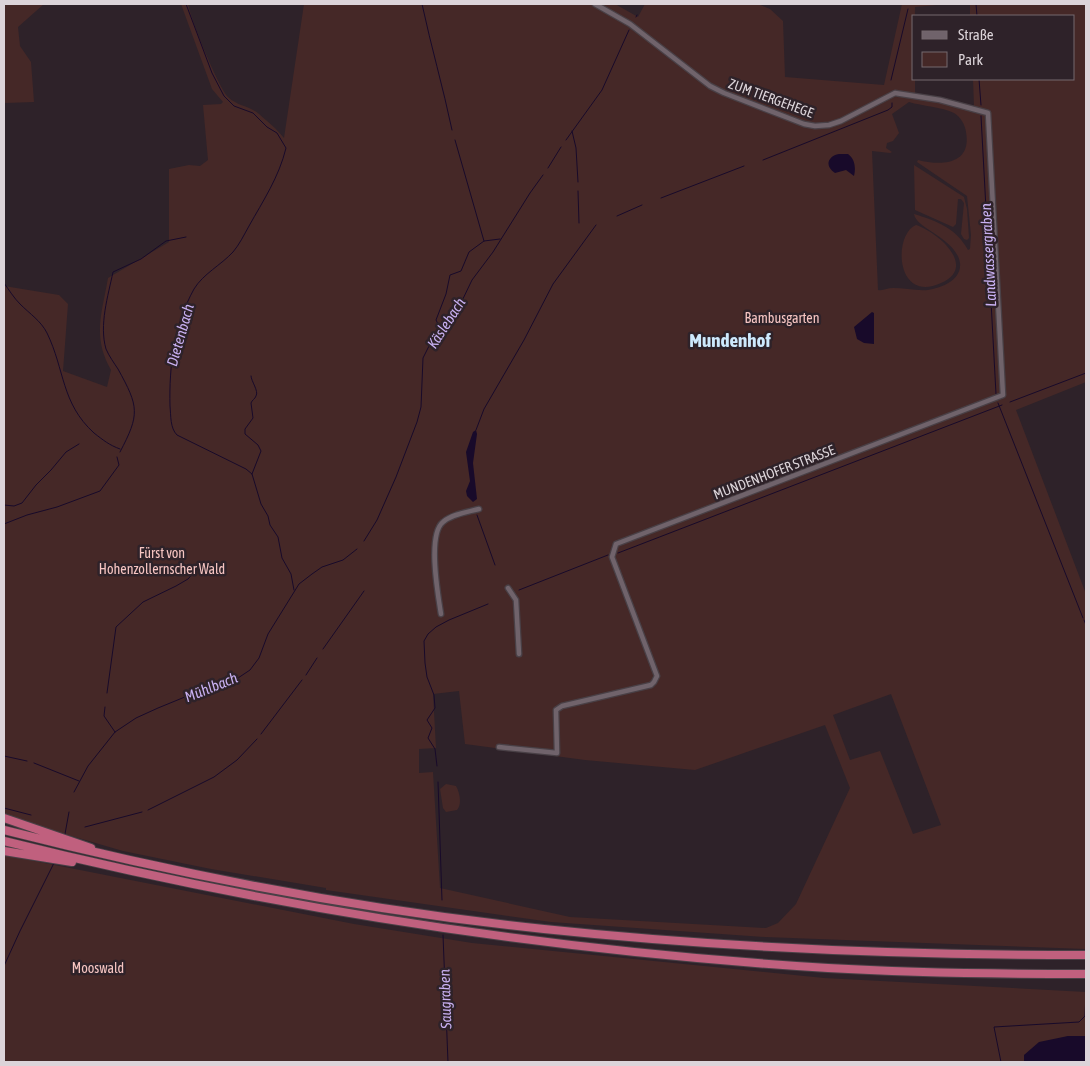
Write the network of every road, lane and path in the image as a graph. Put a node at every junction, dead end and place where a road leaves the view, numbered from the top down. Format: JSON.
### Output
{"nodes":[{"id":1,"x":595,"y":4,"type":"edge"},
{"id":2,"x":988,"y":113,"type":"joint"},
{"id":3,"x":479,"y":508,"type":"dead end"},
{"id":4,"x":508,"y":588,"type":"dead end"},
{"id":5,"x":441,"y":614,"type":"dead end"},
{"id":6,"x":519,"y":654,"type":"dead end"},
{"id":7,"x":499,"y":746,"type":"dead end"},
{"id":8,"x":4,"y":818,"type":"edge"},
{"id":9,"x":4,"y":830,"type":"edge"},
{"id":10,"x":4,"y":841,"type":"edge"},
{"id":11,"x":4,"y":851,"type":"edge"},
{"id":12,"x":116,"y":858,"type":"junction"},
{"id":13,"x":99,"y":864,"type":"junction"},
{"id":14,"x":1086,"y":955,"type":"edge"},
{"id":15,"x":1086,"y":974,"type":"edge"}],
"edges":[{"from":1,"to":2,"type":"street","name":"ZUM TIERGEHEGE"},
{"from":2,"to":7,"type":"street","name":"MUNDENHOFER STRASSE"},
{"from":3,"to":5,"type":"street"},
{"from":4,"to":6,"type":"street"},
{"from":8,"to":12,"type":"highway"},
{"from":9,"to":12,"type":"highway"},
{"from":10,"to":13,"type":"highway"},
{"from":11,"to":13,"type":"highway"},
{"from":12,"to":14,"type":"highway"},
{"from":13,"to":15,"type":"highway"}]}
